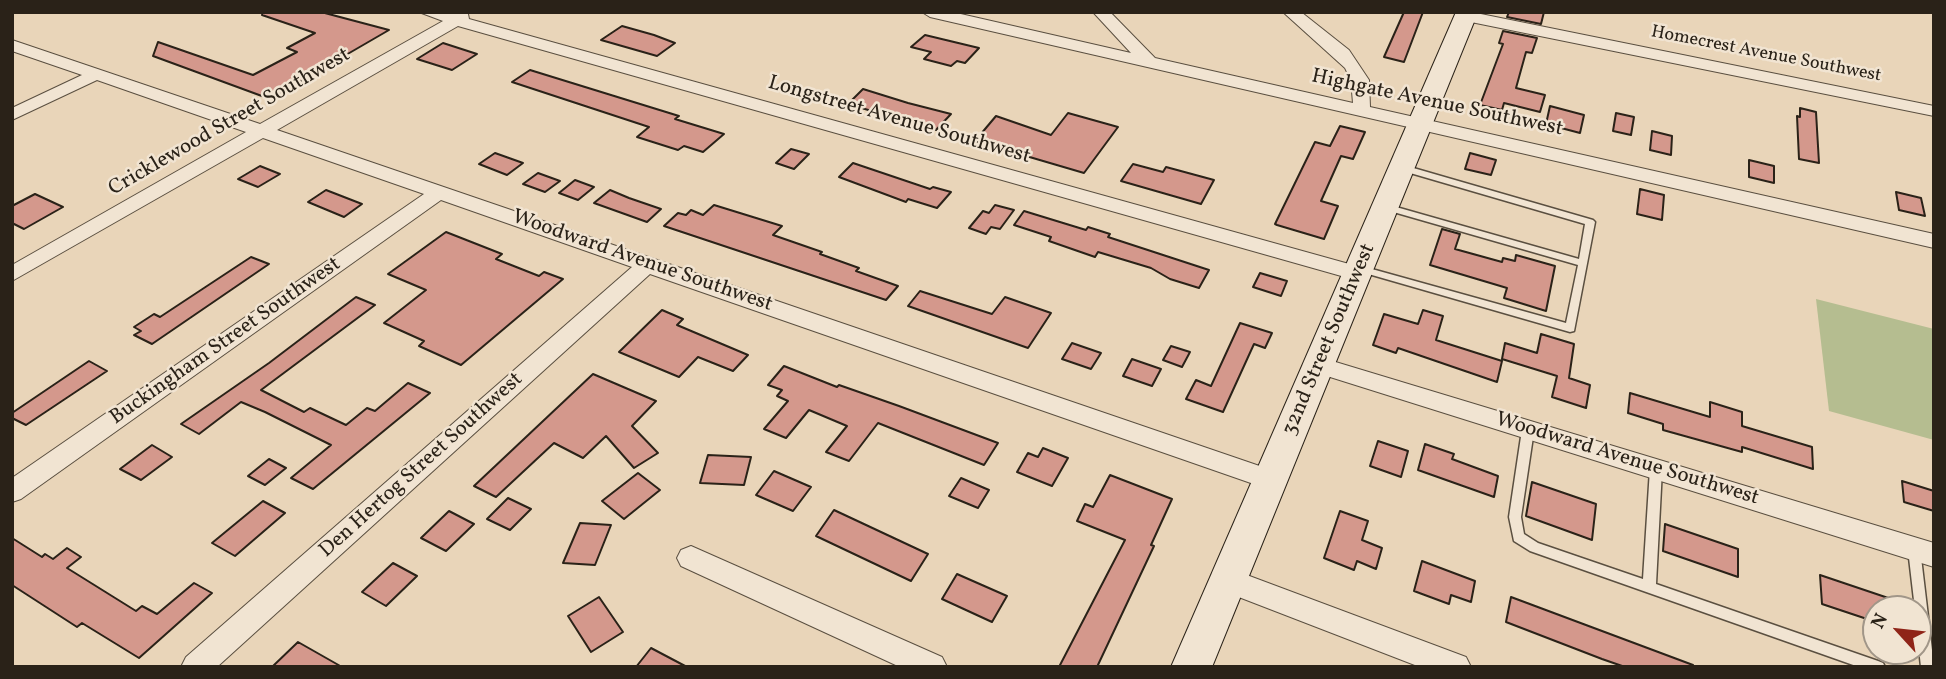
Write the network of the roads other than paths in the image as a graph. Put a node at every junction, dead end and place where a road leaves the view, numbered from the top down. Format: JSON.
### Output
{"nodes":[{"id":1,"x":427,"y":12,"type":"edge"},
{"id":2,"x":930,"y":12,"type":"edge"},
{"id":3,"x":1101,"y":12,"type":"edge"},
{"id":4,"x":1291,"y":12,"type":"edge"},
{"id":5,"x":1466,"y":14,"type":"edge"},
{"id":6,"x":464,"y":16,"type":"edge"},
{"id":7,"x":12,"y":46,"type":"edge"},
{"id":8,"x":1150,"y":63,"type":"junction"},
{"id":9,"x":97,"y":74,"type":"junction"},
{"id":10,"x":1361,"y":111,"type":"junction"},
{"id":11,"x":1934,"y":111,"type":"edge"},
{"id":12,"x":12,"y":116,"type":"edge"},
{"id":13,"x":1421,"y":124,"type":"junction"},
{"id":14,"x":262,"y":131,"type":"junction"},
{"id":15,"x":1403,"y":168,"type":"junction"},
{"id":16,"x":440,"y":192,"type":"junction"},
{"id":17,"x":1386,"y":207,"type":"junction"},
{"id":18,"x":1934,"y":241,"type":"edge"},
{"id":19,"x":1583,"y":263,"type":"junction"},
{"id":20,"x":647,"y":265,"type":"junction"},
{"id":21,"x":1360,"y":272,"type":"junction"},
{"id":22,"x":12,"y":274,"type":"edge"},
{"id":23,"x":1319,"y":365,"type":"junction"},
{"id":24,"x":1528,"y":429,"type":"junction"},
{"id":25,"x":1656,"y":469,"type":"junction"},
{"id":26,"x":1271,"y":480,"type":"junction"},
{"id":27,"x":12,"y":492,"type":"edge"},
{"id":28,"x":1924,"y":552,"type":"edge"},
{"id":29,"x":691,"y":558,"type":"dead end"},
{"id":30,"x":1228,"y":580,"type":"junction"},
{"id":31,"x":1649,"y":588,"type":"junction"},
{"id":32,"x":196,"y":667,"type":"edge"},
{"id":33,"x":932,"y":667,"type":"edge"},
{"id":34,"x":1191,"y":667,"type":"edge"},
{"id":35,"x":1456,"y":667,"type":"edge"},
{"id":36,"x":1878,"y":667,"type":"edge"},
{"id":37,"x":1928,"y":667,"type":"edge"}],
"edges":[{"from":1,"to":6,"type":"street","name":"Longstreet Avenue Southwest"},
{"from":2,"to":8,"type":"street","name":"Highgate Avenue Southwest"},
{"from":3,"to":8,"type":"street"},
{"from":4,"to":10,"type":"street"},
{"from":5,"to":11,"type":"street","name":"Homecrest Avenue Southwest"},
{"from":5,"to":13,"type":"street","name":"32nd Street Southwest"},
{"from":6,"to":14,"type":"street","name":"Cricklewood Street Southwest"},
{"from":6,"to":21,"type":"street","name":"Longstreet Avenue Southwest"},
{"from":7,"to":9,"type":"street","name":"Woodward Avenue Southwest"},
{"from":8,"to":10,"type":"street","name":"Highgate Avenue Southwest"},
{"from":9,"to":12,"type":"street"},
{"from":9,"to":14,"type":"street","name":"Woodward Avenue Southwest"},
{"from":10,"to":13,"type":"street","name":"Highgate Avenue Southwest"},
{"from":13,"to":15,"type":"street","name":"32nd Street Southwest"},
{"from":13,"to":18,"type":"street","name":"Highgate Avenue Southwest"},
{"from":14,"to":16,"type":"street","name":"Woodward Avenue Southwest"},
{"from":14,"to":22,"type":"street","name":"Cricklewood Street Southwest"},
{"from":15,"to":17,"type":"street","name":"32nd Street Southwest"},
{"from":15,"to":19,"type":"lane"},
{"from":16,"to":20,"type":"street","name":"Woodward Avenue Southwest"},
{"from":16,"to":27,"type":"street","name":"Buckingham Street Southwest"},
{"from":17,"to":19,"type":"lane"},
{"from":17,"to":21,"type":"street","name":"32nd Street Southwest"},
{"from":19,"to":21,"type":"lane"},
{"from":20,"to":26,"type":"street","name":"Woodward Avenue Southwest"},
{"from":20,"to":32,"type":"street","name":"Den Hertog Street Southwest"},
{"from":21,"to":23,"type":"street","name":"32nd Street Southwest"},
{"from":23,"to":24,"type":"street","name":"Woodward Avenue Southwest"},
{"from":23,"to":26,"type":"street","name":"32nd Street Southwest"},
{"from":24,"to":25,"type":"street","name":"Woodward Avenue Southwest"},
{"from":24,"to":31,"type":"lane"},
{"from":25,"to":28,"type":"street","name":"Woodward Avenue Southwest"},
{"from":25,"to":31,"type":"lane"},
{"from":26,"to":30,"type":"street","name":"32nd Street Southwest"},
{"from":28,"to":37,"type":"lane"},
{"from":29,"to":33,"type":"street"},
{"from":30,"to":34,"type":"street","name":"32nd Street Southwest"},
{"from":30,"to":35,"type":"street"},
{"from":31,"to":36,"type":"lane"}]}
